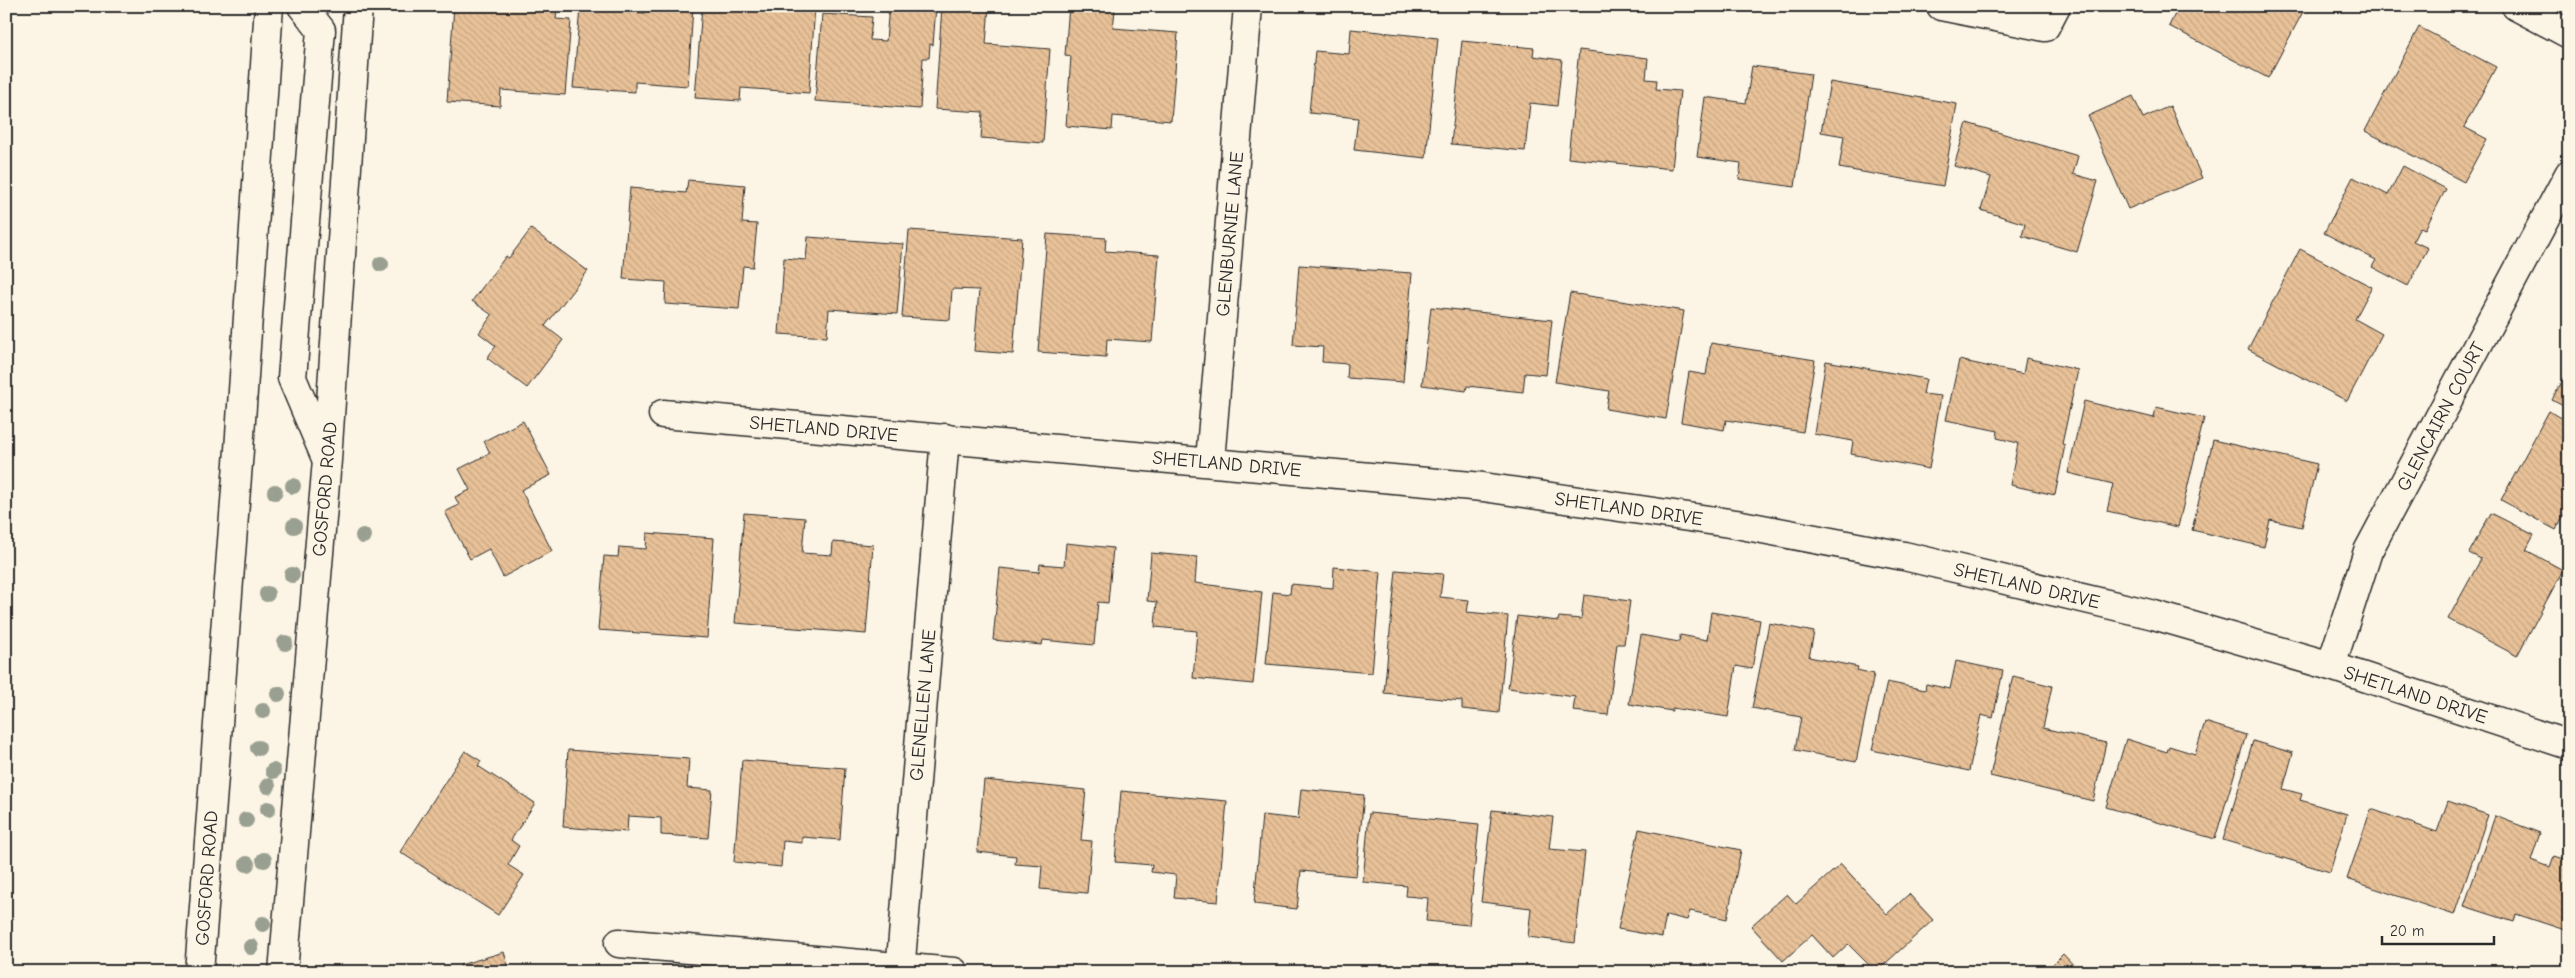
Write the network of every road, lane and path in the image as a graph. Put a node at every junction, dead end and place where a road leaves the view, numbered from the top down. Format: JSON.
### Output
{"nodes":[{"id":1,"x":269,"y":6,"type":"edge"},
{"id":2,"x":302,"y":6,"type":"edge"},
{"id":3,"x":358,"y":6,"type":"edge"},
{"id":4,"x":1248,"y":6,"type":"edge"},
{"id":5,"x":1942,"y":6,"type":"edge"},
{"id":6,"x":2516,"y":6,"type":"edge"},
{"id":7,"x":2050,"y":16,"type":"edge"},
{"id":8,"x":2569,"y":34,"type":"edge"},
{"id":9,"x":2569,"y":174,"type":"edge"},
{"id":10,"x":664,"y":414,"type":"dead end"},
{"id":11,"x":945,"y":438,"type":"junction"},
{"id":12,"x":327,"y":460,"type":"junction"},
{"id":13,"x":1210,"y":461,"type":"junction"},
{"id":14,"x":2331,"y":666,"type":"junction"},
{"id":15,"x":2569,"y":746,"type":"edge"},
{"id":16,"x":619,"y":943,"type":"dead end"},
{"id":17,"x":900,"y":969,"type":"edge"},
{"id":18,"x":199,"y":972,"type":"edge"},
{"id":19,"x":283,"y":972,"type":"edge"},
{"id":20,"x":954,"y":972,"type":"edge"}],
"edges":[{"from":1,"to":18,"type":"street","name":"GOSFORD ROAD"},
{"from":2,"to":12,"type":"street"},
{"from":3,"to":12,"type":"street","name":"GOSFORD ROAD"},
{"from":4,"to":13,"type":"street","name":"GLENBURNIE LANE"},
{"from":5,"to":7,"type":"street"},
{"from":6,"to":8,"type":"street"},
{"from":9,"to":14,"type":"street","name":"GLENCAIRN COURT"},
{"from":10,"to":11,"type":"street","name":"SHETLAND DRIVE"},
{"from":11,"to":13,"type":"street","name":"SHETLAND DRIVE"},
{"from":11,"to":17,"type":"street","name":"GLENELLEN LANE"},
{"from":12,"to":19,"type":"street","name":"GOSFORD ROAD"},
{"from":13,"to":14,"type":"street","name":"SHETLAND DRIVE"},
{"from":14,"to":15,"type":"street","name":"SHETLAND DRIVE"},
{"from":16,"to":17,"type":"street"},
{"from":17,"to":20,"type":"street"}]}
